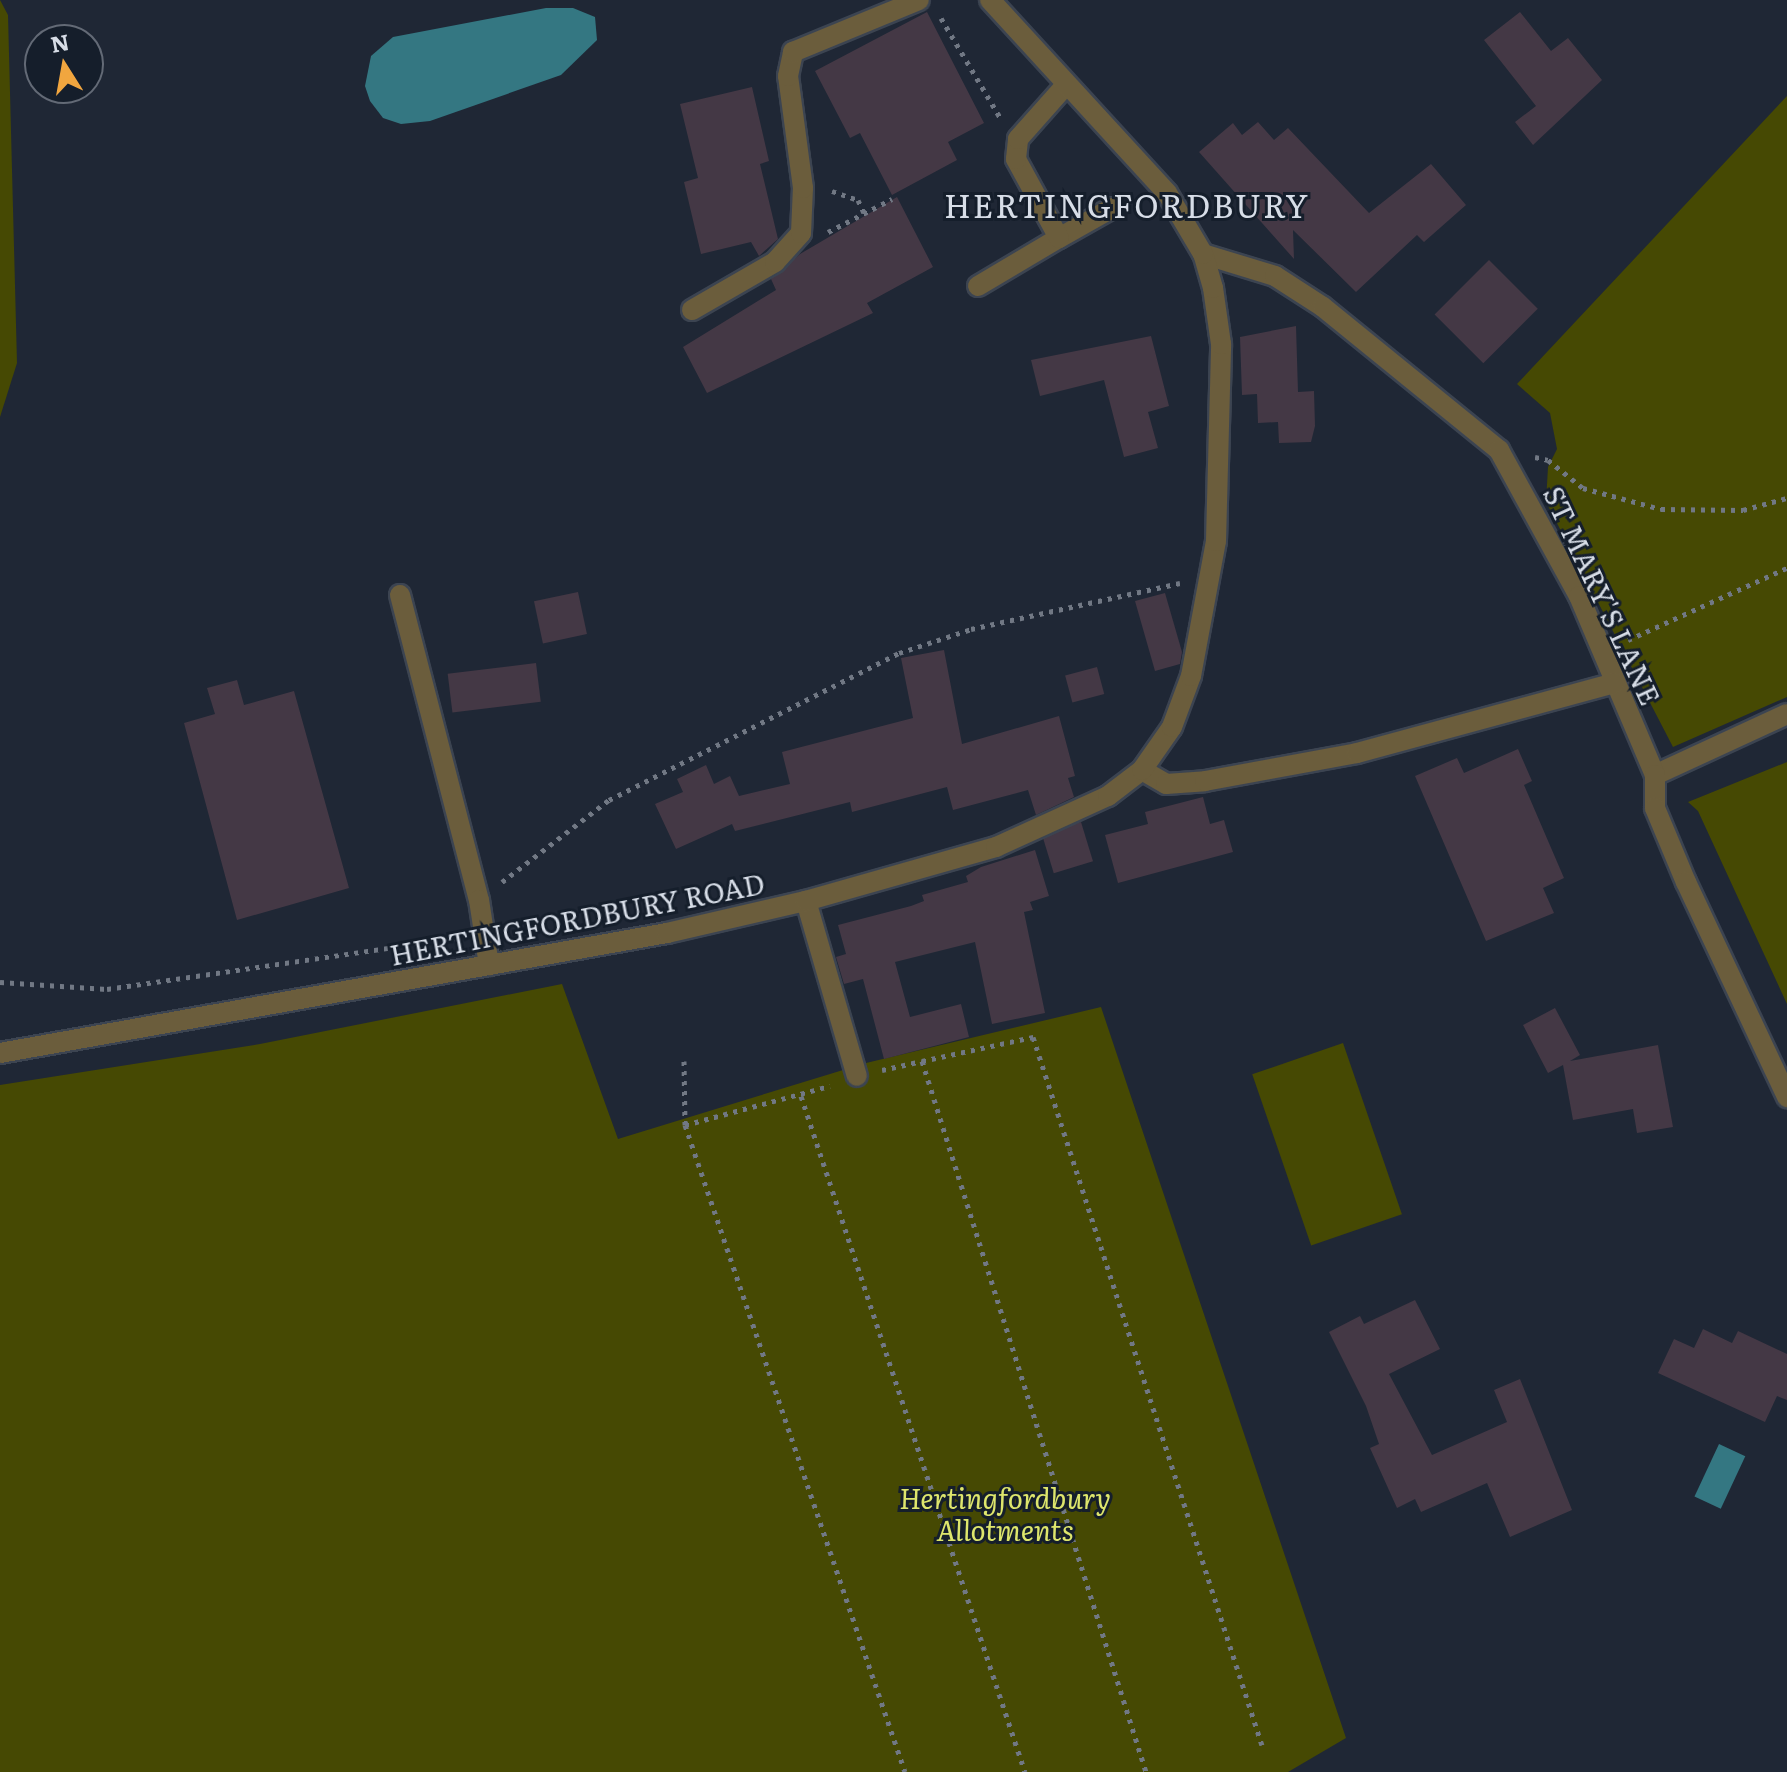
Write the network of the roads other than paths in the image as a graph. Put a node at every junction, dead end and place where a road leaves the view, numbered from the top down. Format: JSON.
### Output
{"nodes":[{"id":1,"x":919,"y":0,"type":"edge"},
{"id":2,"x":990,"y":0,"type":"edge"},
{"id":3,"x":1066,"y":85,"type":"junction"},
{"id":4,"x":1112,"y":208,"type":"dead end"},
{"id":5,"x":1059,"y":238,"type":"junction"},
{"id":6,"x":1203,"y":254,"type":"junction"},
{"id":7,"x":978,"y":286,"type":"dead end"},
{"id":8,"x":692,"y":310,"type":"dead end"},
{"id":9,"x":400,"y":595,"type":"dead end"},
{"id":10,"x":1615,"y":683,"type":"junction"},
{"id":11,"x":1787,"y":714,"type":"edge"},
{"id":12,"x":1142,"y":770,"type":"junction"},
{"id":13,"x":1655,"y":775,"type":"junction"},
{"id":14,"x":806,"y":901,"type":"junction"},
{"id":15,"x":489,"y":965,"type":"junction"},
{"id":16,"x":0,"y":1053,"type":"edge"},
{"id":17,"x":857,"y":1076,"type":"road end"},
{"id":18,"x":1787,"y":1097,"type":"edge"}],
"edges":[{"from":1,"to":8,"type":"street"},
{"from":2,"to":3,"type":"street","name":"HERTINGFORDBURY ROAD"},
{"from":3,"to":5,"type":"street"},
{"from":3,"to":6,"type":"street","name":"HERTINGFORDBURY ROAD"},
{"from":4,"to":5,"type":"street"},
{"from":5,"to":7,"type":"street"},
{"from":6,"to":10,"type":"street","name":"ST MARY'S LANE"},
{"from":6,"to":12,"type":"street","name":"HERTINGFORDBURY ROAD"},
{"from":9,"to":15,"type":"street"},
{"from":10,"to":12,"type":"street"},
{"from":10,"to":13,"type":"street","name":"ST MARY'S LANE"},
{"from":11,"to":13,"type":"street"},
{"from":12,"to":14,"type":"street","name":"HERTINGFORDBURY ROAD"},
{"from":13,"to":18,"type":"street","name":"ST MARY'S LANE"},
{"from":14,"to":15,"type":"street","name":"HERTINGFORDBURY ROAD"},
{"from":14,"to":17,"type":"street"},
{"from":15,"to":16,"type":"street","name":"HERTINGFORDBURY ROAD"}]}
